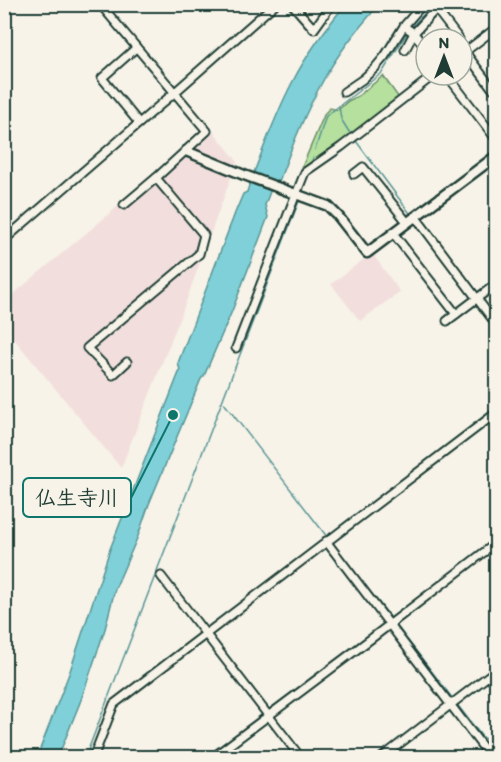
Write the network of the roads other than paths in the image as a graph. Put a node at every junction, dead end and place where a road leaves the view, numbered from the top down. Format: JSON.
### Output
{"nodes":[{"id":1,"x":100,"y":4,"type":"edge"},
{"id":2,"x":275,"y":4,"type":"edge"},
{"id":3,"x":292,"y":4,"type":"edge"},
{"id":4,"x":332,"y":4,"type":"edge"},
{"id":5,"x":423,"y":4,"type":"edge"},
{"id":6,"x":438,"y":7,"type":"edge"},
{"id":7,"x":404,"y":26,"type":"junction"},
{"id":8,"x":420,"y":27,"type":"edge"},
{"id":9,"x":451,"y":27,"type":"edge"},
{"id":10,"x":496,"y":28,"type":"edge"},
{"id":11,"x":414,"y":33,"type":"joint"},
{"id":12,"x":474,"y":45,"type":"edge"},
{"id":13,"x":136,"y":48,"type":"junction"},
{"id":14,"x":405,"y":50,"type":"dead end"},
{"id":15,"x":474,"y":64,"type":"edge"},
{"id":16,"x":418,"y":87,"type":"edge"},
{"id":17,"x":456,"y":87,"type":"edge"},
{"id":18,"x":492,"y":88,"type":"dead end"},
{"id":19,"x":344,"y":92,"type":"dead end"},
{"id":20,"x":174,"y":93,"type":"junction"},
{"id":21,"x":139,"y":123,"type":"junction"},
{"id":22,"x":496,"y":139,"type":"edge"},
{"id":23,"x":186,"y":151,"type":"junction"},
{"id":24,"x":496,"y":156,"type":"edge"},
{"id":25,"x":354,"y":174,"type":"dead end"},
{"id":26,"x":156,"y":178,"type":"junction"},
{"id":27,"x":124,"y":205,"type":"dead end"},
{"id":28,"x":415,"y":216,"type":"junction"},
{"id":29,"x":407,"y":222,"type":"junction"},
{"id":30,"x":393,"y":233,"type":"junction"},
{"id":31,"x":4,"y":240,"type":"edge"},
{"id":32,"x":496,"y":284,"type":"edge"},
{"id":33,"x":478,"y":298,"type":"junction"},
{"id":34,"x":456,"y":314,"type":"junction"},
{"id":35,"x":447,"y":321,"type":"dead end"},
{"id":36,"x":496,"y":324,"type":"edge"},
{"id":37,"x":236,"y":348,"type":"dead end"},
{"id":38,"x":127,"y":362,"type":"dead end"},
{"id":39,"x":496,"y":413,"type":"edge"},
{"id":40,"x":326,"y":541,"type":"junction"},
{"id":41,"x":496,"y":543,"type":"edge"},
{"id":42,"x":161,"y":576,"type":"dead end"},
{"id":43,"x":390,"y":625,"type":"junction"},
{"id":44,"x":207,"y":634,"type":"junction"},
{"id":45,"x":496,"y":670,"type":"edge"},
{"id":46,"x":451,"y":705,"type":"junction"},
{"id":47,"x":268,"y":716,"type":"junction"},
{"id":48,"x":93,"y":758,"type":"edge"},
{"id":49,"x":212,"y":758,"type":"edge"},
{"id":50,"x":301,"y":758,"type":"edge"},
{"id":51,"x":381,"y":758,"type":"edge"},
{"id":52,"x":491,"y":758,"type":"edge"}],
"edges":[{"from":1,"to":13,"type":"street"},
{"from":2,"to":20,"type":"street"},
{"from":3,"to":4,"type":"street"},
{"from":5,"to":7,"type":"street"},
{"from":6,"to":8,"type":"street"},
{"from":6,"to":9,"type":"street"},
{"from":7,"to":11,"type":"street"},
{"from":7,"to":19,"type":"street"},
{"from":10,"to":12,"type":"street"},
{"from":11,"to":14,"type":"street"},
{"from":13,"to":20,"type":"street"},
{"from":13,"to":21,"type":"street"},
{"from":15,"to":18,"type":"street"},
{"from":16,"to":37,"type":"street"},
{"from":17,"to":22,"type":"street"},
{"from":20,"to":21,"type":"street"},
{"from":20,"to":23,"type":"street"},
{"from":21,"to":31,"type":"street"},
{"from":23,"to":26,"type":"street"},
{"from":23,"to":30,"type":"street"},
{"from":24,"to":28,"type":"street"},
{"from":25,"to":29,"type":"street"},
{"from":26,"to":27,"type":"street"},
{"from":26,"to":38,"type":"street"},
{"from":28,"to":29,"type":"street"},
{"from":28,"to":33,"type":"street"},
{"from":29,"to":30,"type":"street"},
{"from":30,"to":34,"type":"street"},
{"from":32,"to":33,"type":"street"},
{"from":33,"to":34,"type":"street"},
{"from":33,"to":36,"type":"street"},
{"from":34,"to":35,"type":"street"},
{"from":39,"to":40,"type":"street"},
{"from":40,"to":43,"type":"street"},
{"from":40,"to":44,"type":"street"},
{"from":41,"to":43,"type":"street"},
{"from":42,"to":44,"type":"street"},
{"from":43,"to":46,"type":"street"},
{"from":43,"to":47,"type":"street"},
{"from":44,"to":47,"type":"street"},
{"from":44,"to":48,"type":"street"},
{"from":45,"to":46,"type":"street"},
{"from":46,"to":51,"type":"street"},
{"from":46,"to":52,"type":"street"},
{"from":47,"to":49,"type":"street"},
{"from":47,"to":50,"type":"street"}]}
